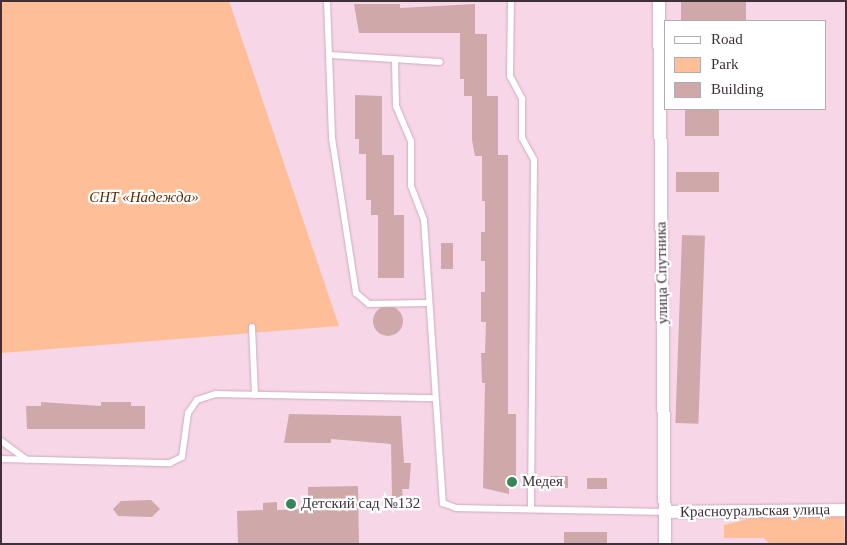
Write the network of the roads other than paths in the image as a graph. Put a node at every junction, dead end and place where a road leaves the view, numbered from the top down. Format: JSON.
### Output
{"nodes":[{"id":1,"x":327,"y":1,"type":"edge"},
{"id":2,"x":511,"y":1,"type":"edge"},
{"id":3,"x":659,"y":1,"type":"edge"},
{"id":4,"x":330,"y":55,"type":"junction"},
{"id":5,"x":395,"y":60,"type":"junction"},
{"id":6,"x":440,"y":62,"type":"dead end"},
{"id":7,"x":426,"y":303,"type":"junction"},
{"id":8,"x":252,"y":327,"type":"dead end"},
{"id":9,"x":255,"y":395,"type":"junction"},
{"id":10,"x":434,"y":398,"type":"junction"},
{"id":11,"x":1,"y":441,"type":"edge"},
{"id":12,"x":1,"y":459,"type":"edge"},
{"id":13,"x":27,"y":460,"type":"junction"},
{"id":14,"x":531,"y":509,"type":"junction"},
{"id":15,"x":846,"y":510,"type":"edge"},
{"id":16,"x":664,"y":512,"type":"junction"},
{"id":17,"x":664,"y":544,"type":"edge"}],
"edges":[{"from":1,"to":4,"type":"lane"},
{"from":2,"to":14,"type":"lane"},
{"from":3,"to":16,"type":"street","name":"улица Спутника"},
{"from":4,"to":5,"type":"lane"},
{"from":4,"to":7,"type":"lane"},
{"from":5,"to":6,"type":"lane"},
{"from":5,"to":7,"type":"lane"},
{"from":7,"to":10,"type":"lane"},
{"from":8,"to":9,"type":"lane"},
{"from":9,"to":10,"type":"lane"},
{"from":9,"to":13,"type":"lane"},
{"from":10,"to":14,"type":"lane"},
{"from":11,"to":13,"type":"lane"},
{"from":12,"to":13,"type":"lane"},
{"from":14,"to":16,"type":"lane"},
{"from":15,"to":16,"type":"street","name":"Красноуральская улица"},
{"from":16,"to":17,"type":"street","name":"улица Спутника"}]}
